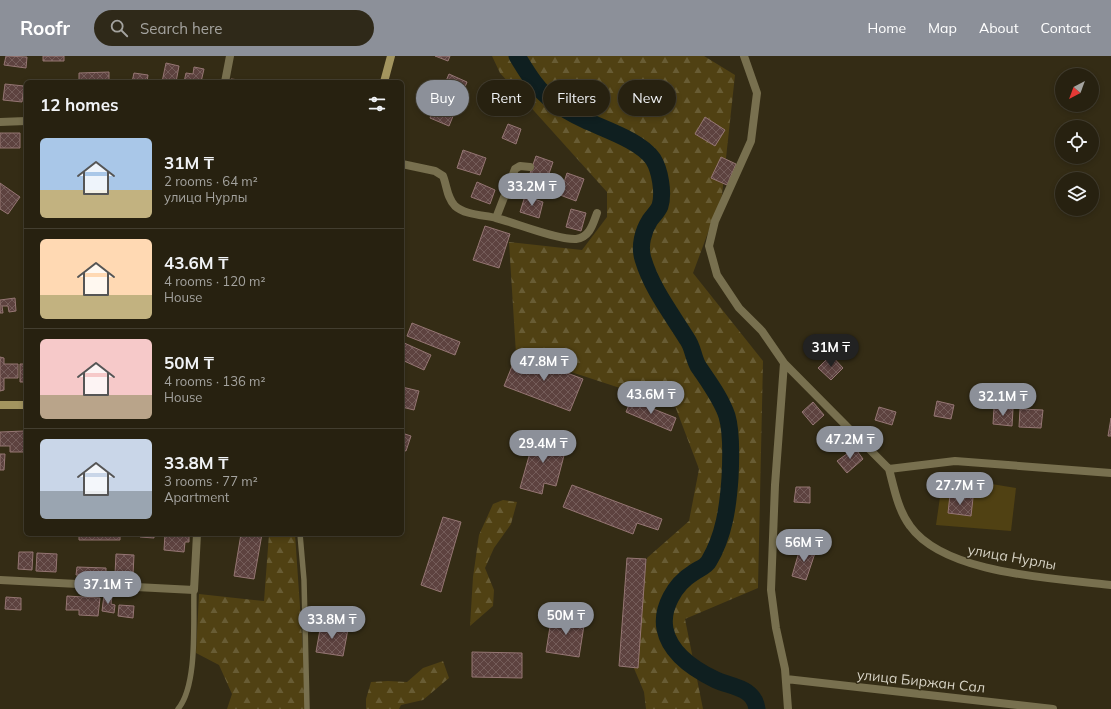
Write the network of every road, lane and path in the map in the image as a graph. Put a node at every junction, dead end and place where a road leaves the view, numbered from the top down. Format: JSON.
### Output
{"nodes":[{"id":1,"x":230,"y":56,"type":"edge"},
{"id":2,"x":391,"y":56,"type":"edge"},
{"id":3,"x":744,"y":56,"type":"edge"},
{"id":4,"x":225,"y":80,"type":"edge"},
{"id":5,"x":385,"y":80,"type":"edge"},
{"id":6,"x":24,"y":120,"type":"edge"},
{"id":7,"x":0,"y":122,"type":"edge"},
{"id":8,"x":404,"y":164,"type":"edge"},
{"id":9,"x":530,"y":167,"type":"dead end"},
{"id":10,"x":597,"y":212,"type":"dead end"},
{"id":11,"x":496,"y":218,"type":"junction"},
{"id":12,"x":784,"y":363,"type":"junction"},
{"id":13,"x":0,"y":405,"type":"edge"},
{"id":14,"x":24,"y":405,"type":"edge"},
{"id":15,"x":889,"y":469,"type":"junction"},
{"id":16,"x":1111,"y":473,"type":"edge"},
{"id":17,"x":197,"y":536,"type":"edge"},
{"id":18,"x":300,"y":536,"type":"edge"},
{"id":19,"x":0,"y":580,"type":"edge"},
{"id":20,"x":1111,"y":585,"type":"edge"},
{"id":21,"x":194,"y":590,"type":"junction"},
{"id":22,"x":786,"y":679,"type":"junction"},
{"id":23,"x":178,"y":709,"type":"edge"},
{"id":24,"x":307,"y":709,"type":"edge"},
{"id":25,"x":788,"y":709,"type":"edge"},
{"id":26,"x":1053,"y":709,"type":"edge"}],
"edges":[{"from":1,"to":4,"type":"street"},
{"from":2,"to":5,"type":"street"},
{"from":3,"to":12,"type":"street","name":"улица Нурлы"},
{"from":6,"to":7,"type":"street"},
{"from":8,"to":11,"type":"street"},
{"from":9,"to":11,"type":"street"},
{"from":10,"to":11,"type":"street"},
{"from":12,"to":15,"type":"street","name":"улица Нурлы"},
{"from":12,"to":22,"type":"street"},
{"from":13,"to":14,"type":"street"},
{"from":15,"to":16,"type":"street"},
{"from":15,"to":20,"type":"street","name":"улица Нурлы"},
{"from":17,"to":21,"type":"street"},
{"from":18,"to":24,"type":"lane"},
{"from":19,"to":21,"type":"street"},
{"from":21,"to":23,"type":"lane"},
{"from":22,"to":25,"type":"street"},
{"from":22,"to":26,"type":"street","name":"улица Биржан Сал"}]}
